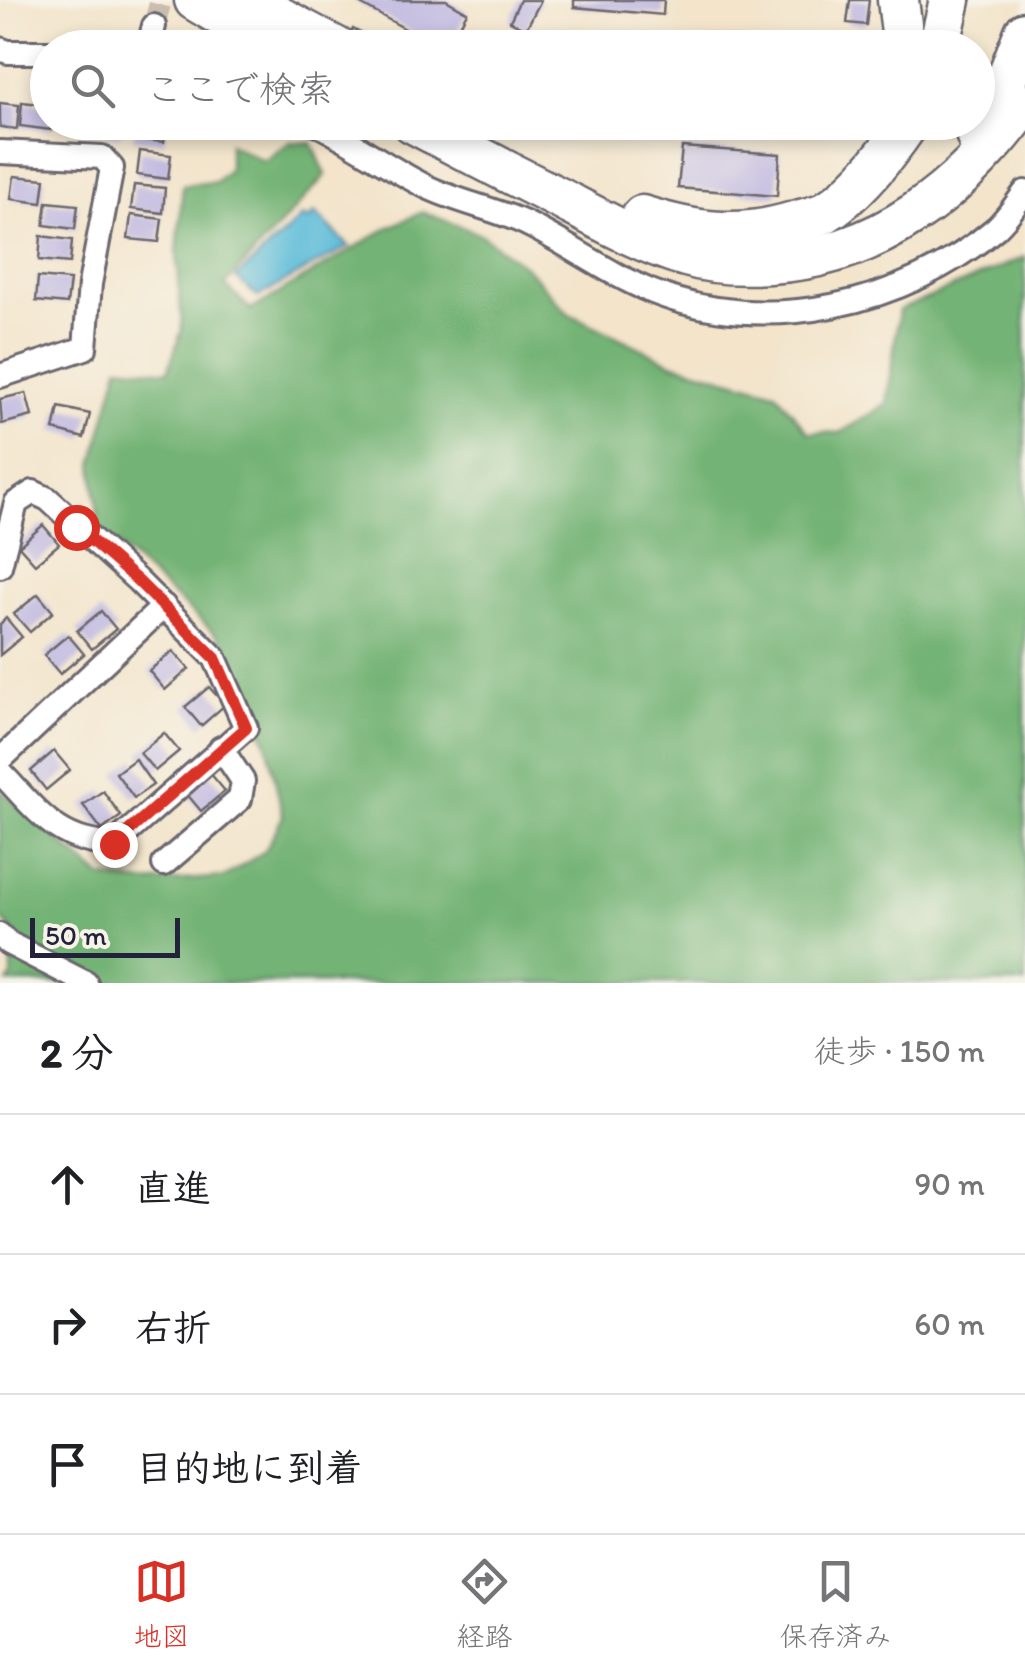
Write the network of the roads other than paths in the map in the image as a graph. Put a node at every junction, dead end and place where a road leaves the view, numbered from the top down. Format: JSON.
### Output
{"nodes":[{"id":1,"x":195,"y":0,"type":"edge"},
{"id":2,"x":248,"y":0,"type":"edge"},
{"id":3,"x":898,"y":0,"type":"edge"},
{"id":4,"x":950,"y":0,"type":"edge"},
{"id":5,"x":245,"y":30,"type":"edge"},
{"id":6,"x":304,"y":30,"type":"edge"},
{"id":7,"x":902,"y":30,"type":"edge"},
{"id":8,"x":943,"y":30,"type":"edge"},
{"id":9,"x":1025,"y":32,"type":"edge"},
{"id":10,"x":0,"y":49,"type":"edge"},
{"id":11,"x":30,"y":51,"type":"edge"},
{"id":12,"x":995,"y":103,"type":"edge"},
{"id":13,"x":1025,"y":104,"type":"edge"},
{"id":14,"x":344,"y":140,"type":"edge"},
{"id":15,"x":447,"y":140,"type":"edge"},
{"id":16,"x":504,"y":140,"type":"edge"},
{"id":17,"x":894,"y":140,"type":"edge"},
{"id":18,"x":975,"y":140,"type":"edge"},
{"id":19,"x":0,"y":152,"type":"edge"},
{"id":20,"x":1025,"y":192,"type":"edge"},
{"id":21,"x":936,"y":199,"type":"junction"},
{"id":22,"x":0,"y":376,"type":"edge"},
{"id":23,"x":0,"y":566,"type":"edge"},
{"id":24,"x":164,"y":606,"type":"junction"},
{"id":25,"x":222,"y":748,"type":"junction"},
{"id":26,"x":0,"y":760,"type":"edge"},
{"id":27,"x":0,"y":772,"type":"edge"},
{"id":28,"x":164,"y":864,"type":"dead end"},
{"id":29,"x":0,"y":935,"type":"edge"},
{"id":30,"x":86,"y":983,"type":"edge"}],
"edges":[{"from":1,"to":5,"type":"highway"},
{"from":2,"to":6,"type":"highway"},
{"from":3,"to":7,"type":"highway"},
{"from":4,"to":8,"type":"highway"},
{"from":9,"to":12,"type":"highway"},
{"from":10,"to":11,"type":"street"},
{"from":13,"to":21,"type":"highway"},
{"from":14,"to":20,"type":"street"},
{"from":15,"to":21,"type":"highway"},
{"from":16,"to":17,"type":"highway"},
{"from":18,"to":21,"type":"highway"},
{"from":19,"to":22,"type":"street"},
{"from":23,"to":24,"type":"street"},
{"from":24,"to":25,"type":"street"},
{"from":24,"to":26,"type":"street"},
{"from":25,"to":27,"type":"street"},
{"from":25,"to":28,"type":"street"},
{"from":29,"to":30,"type":"street"}]}
